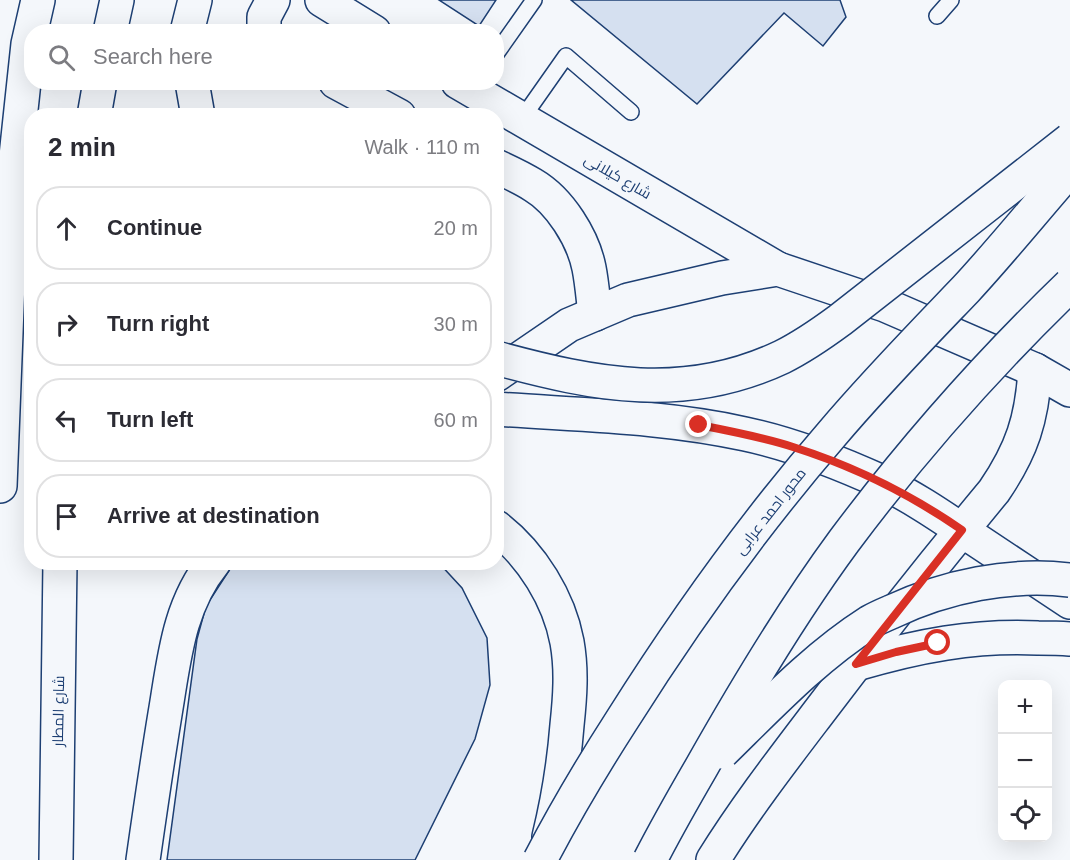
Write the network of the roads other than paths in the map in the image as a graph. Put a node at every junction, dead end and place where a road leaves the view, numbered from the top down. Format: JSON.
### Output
{"nodes":[{"id":1,"x":38,"y":0,"type":"edge"},
{"id":2,"x":117,"y":0,"type":"edge"},
{"id":3,"x":195,"y":0,"type":"edge"},
{"id":4,"x":273,"y":0,"type":"edge"},
{"id":5,"x":322,"y":0,"type":"edge"},
{"id":6,"x":534,"y":0,"type":"edge"},
{"id":7,"x":951,"y":0,"type":"edge"},
{"id":8,"x":937,"y":16,"type":"dead end"},
{"id":9,"x":33,"y":24,"type":"edge"},
{"id":10,"x":112,"y":24,"type":"edge"},
{"id":11,"x":189,"y":24,"type":"edge"},
{"id":12,"x":264,"y":24,"type":"edge"},
{"id":13,"x":361,"y":24,"type":"edge"},
{"id":14,"x":504,"y":43,"type":"edge"},
{"id":15,"x":24,"y":81,"type":"edge"},
{"id":16,"x":99,"y":90,"type":"edge"},
{"id":17,"x":193,"y":90,"type":"edge"},
{"id":18,"x":351,"y":90,"type":"edge"},
{"id":19,"x":476,"y":90,"type":"edge"},
{"id":20,"x":95,"y":108,"type":"edge"},
{"id":21,"x":197,"y":108,"type":"edge"},
{"id":22,"x":384,"y":108,"type":"edge"},
{"id":23,"x":503,"y":108,"type":"edge"},
{"id":24,"x":504,"y":109,"type":"edge"},
{"id":25,"x":631,"y":112,"type":"dead end"},
{"id":26,"x":521,"y":120,"type":"junction"},
{"id":27,"x":1070,"y":140,"type":"edge"},
{"id":28,"x":504,"y":170,"type":"edge"},
{"id":29,"x":1070,"y":170,"type":"edge"},
{"id":30,"x":778,"y":269,"type":"junction"},
{"id":31,"x":1070,"y":285,"type":"edge"},
{"id":32,"x":595,"y":314,"type":"junction"},
{"id":33,"x":504,"y":360,"type":"edge"},
{"id":34,"x":504,"y":370,"type":"edge"},
{"id":35,"x":1035,"y":370,"type":"junction"},
{"id":36,"x":1070,"y":390,"type":"edge"},
{"id":37,"x":504,"y":410,"type":"edge"},
{"id":38,"x":0,"y":486,"type":"edge"},
{"id":39,"x":962,"y":530,"type":"junction"},
{"id":40,"x":504,"y":533,"type":"edge"},
{"id":41,"x":60,"y":570,"type":"edge"},
{"id":42,"x":208,"y":570,"type":"edge"},
{"id":43,"x":1070,"y":580,"type":"edge"},
{"id":44,"x":1070,"y":602,"type":"edge"},
{"id":45,"x":1070,"y":639,"type":"edge"},
{"id":46,"x":856,"y":664,"type":"junction"},
{"id":47,"x":696,"y":776,"type":"junction"},
{"id":48,"x":543,"y":854,"type":"edge"},
{"id":49,"x":56,"y":860,"type":"edge"},
{"id":50,"x":143,"y":860,"type":"edge"},
{"id":51,"x":650,"y":860,"type":"edge"},
{"id":52,"x":713,"y":860,"type":"edge"}],
"edges":[{"from":1,"to":9,"type":"main road"},
{"from":2,"to":10,"type":"main road"},
{"from":3,"to":11,"type":"main road"},
{"from":4,"to":12,"type":"main road"},
{"from":5,"to":13,"type":"main road"},
{"from":6,"to":14,"type":"lane"},
{"from":7,"to":8,"type":"lane"},
{"from":15,"to":38,"type":"main road"},
{"from":16,"to":20,"type":"main road"},
{"from":17,"to":21,"type":"main road"},
{"from":18,"to":22,"type":"main road"},
{"from":19,"to":23,"type":"main road","name":"شارع كيلانى"},
{"from":24,"to":26,"type":"main road","name":"شارع كيلانى"},
{"from":25,"to":26,"type":"lane"},
{"from":26,"to":30,"type":"main road","name":"شارع كيلانى"},
{"from":27,"to":33,"type":"main road","bridge":true},
{"from":28,"to":32,"type":"main road"},
{"from":29,"to":48,"type":"main road","name":"محور احمد عرابى","bridge":true},
{"from":30,"to":32,"type":"main road"},
{"from":30,"to":35,"type":"main road","name":"شارع كيلانى"},
{"from":31,"to":47,"type":"main road","bridge":true},
{"from":32,"to":34,"type":"main road"},
{"from":35,"to":36,"type":"main road","name":"شارع كيلانى"},
{"from":35,"to":39,"type":"main road"},
{"from":37,"to":39,"type":"main road"},
{"from":39,"to":44,"type":"main road"},
{"from":39,"to":46,"type":"main road"},
{"from":40,"to":48,"type":"main road","bridge":true},
{"from":41,"to":49,"type":"main road","name":"شارع المطار"},
{"from":42,"to":50,"type":"main road"},
{"from":43,"to":47,"type":"main road","bridge":true},
{"from":45,"to":46,"type":"main road"},
{"from":46,"to":52,"type":"main road"},
{"from":47,"to":51,"type":"main road","bridge":true}]}
